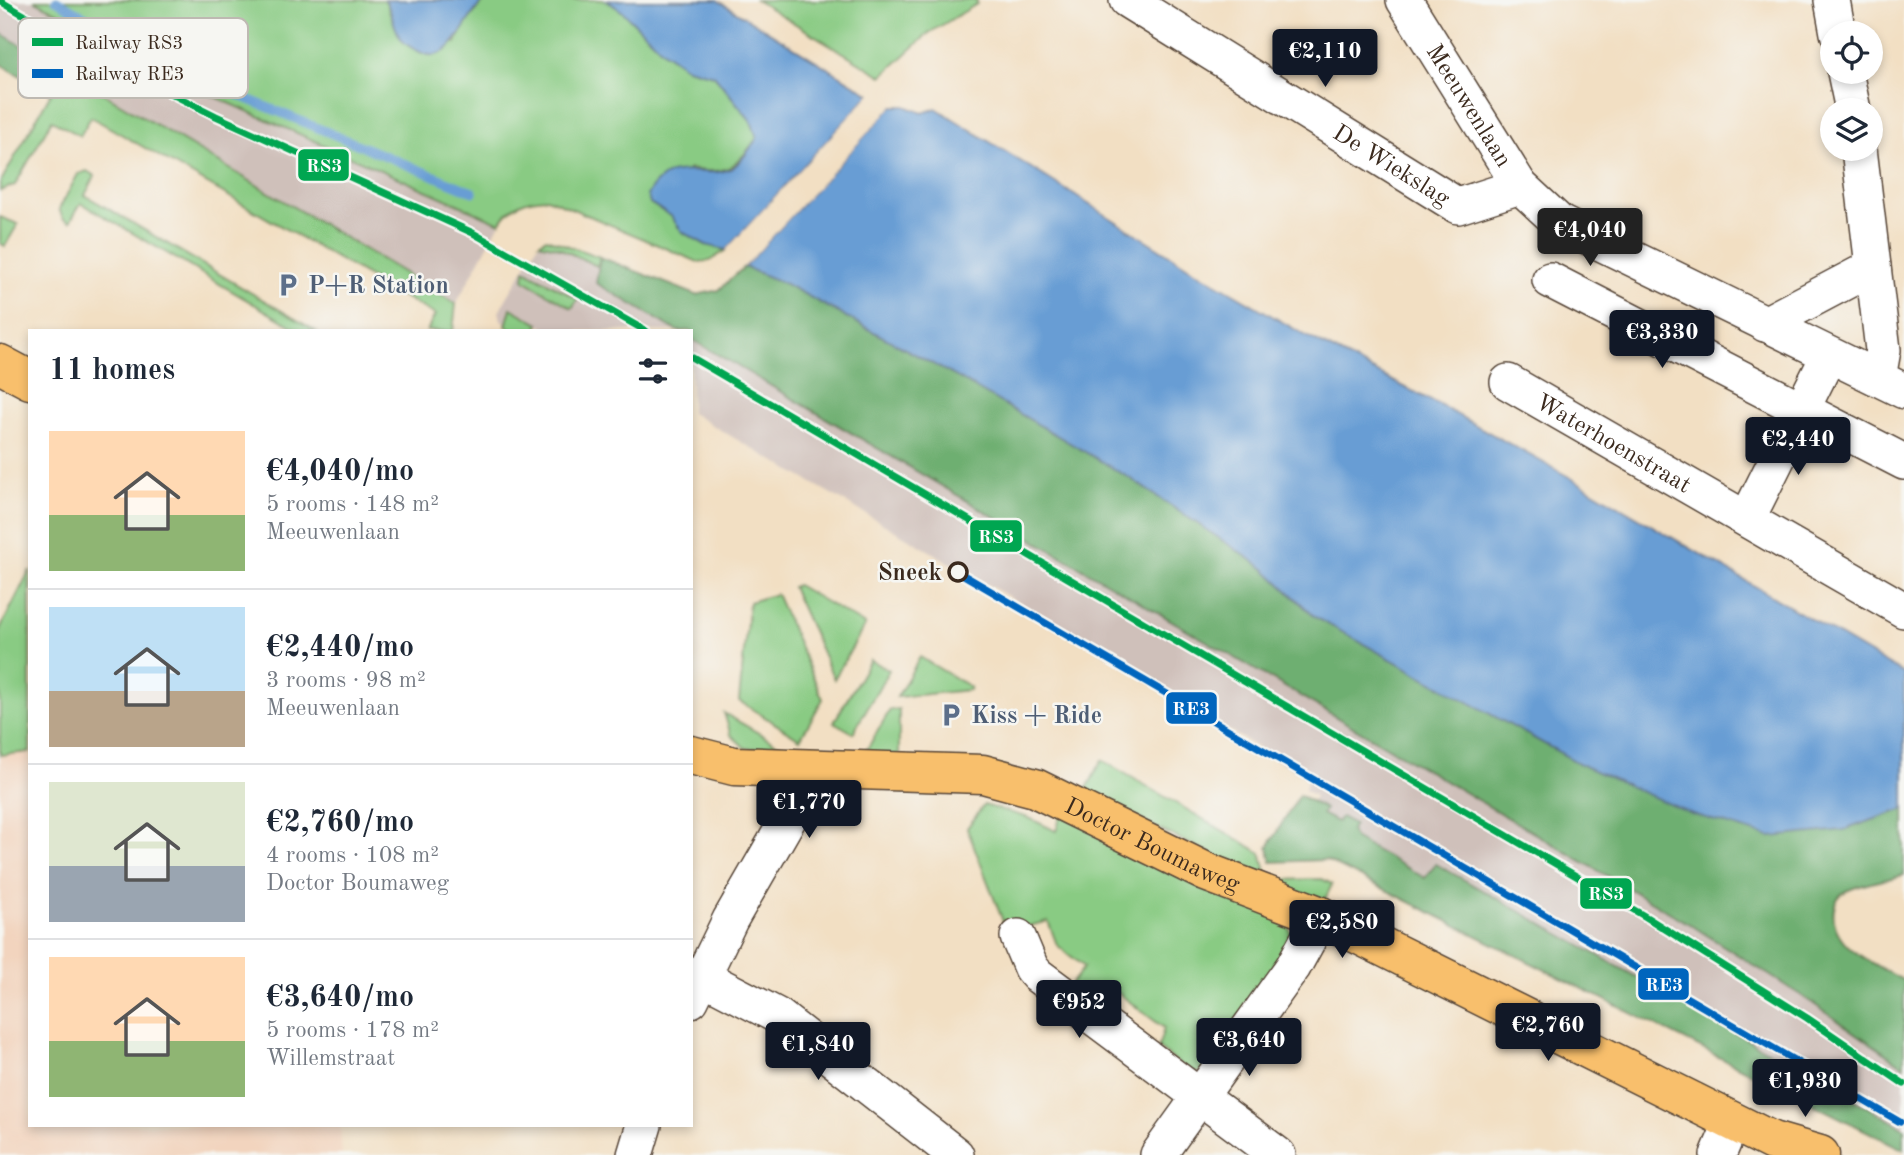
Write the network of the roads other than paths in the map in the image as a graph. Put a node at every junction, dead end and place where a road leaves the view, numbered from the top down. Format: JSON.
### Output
{"nodes":[{"id":1,"x":1127,"y":0,"type":"edge"},
{"id":2,"x":1405,"y":0,"type":"edge"},
{"id":3,"x":1832,"y":0,"type":"edge"},
{"id":4,"x":1836,"y":21,"type":"edge"},
{"id":5,"x":1860,"y":161,"type":"edge"},
{"id":6,"x":1520,"y":186,"type":"junction"},
{"id":7,"x":1873,"y":267,"type":"junction"},
{"id":8,"x":1550,"y":280,"type":"dead end"},
{"id":9,"x":1765,"y":324,"type":"junction"},
{"id":10,"x":1828,"y":357,"type":"junction"},
{"id":11,"x":0,"y":364,"type":"edge"},
{"id":12,"x":28,"y":379,"type":"edge"},
{"id":13,"x":1508,"y":382,"type":"dead end"},
{"id":14,"x":1891,"y":385,"type":"edge"},
{"id":15,"x":1800,"y":411,"type":"junction"},
{"id":16,"x":1904,"y":462,"type":"edge"},
{"id":17,"x":1747,"y":519,"type":"junction"},
{"id":18,"x":1904,"y":610,"type":"edge"},
{"id":19,"x":693,"y":756,"type":"edge"},
{"id":20,"x":816,"y":771,"type":"junction"},
{"id":21,"x":1321,"y":916,"type":"junction"},
{"id":22,"x":1018,"y":937,"type":"dead end"},
{"id":23,"x":696,"y":988,"type":"edge"},
{"id":24,"x":1200,"y":1097,"type":"junction"},
{"id":25,"x":643,"y":1127,"type":"edge"},
{"id":26,"x":1725,"y":1138,"type":"edge"},
{"id":27,"x":1781,"y":1148,"type":"edge"},
{"id":28,"x":635,"y":1155,"type":"edge"},
{"id":29,"x":956,"y":1155,"type":"edge"},
{"id":30,"x":1158,"y":1155,"type":"edge"},
{"id":31,"x":1278,"y":1155,"type":"edge"},
{"id":32,"x":1820,"y":1155,"type":"edge"}],
"edges":[{"from":1,"to":6,"type":"street","name":"De Wiekslag"},
{"from":2,"to":6,"type":"street","name":"Meeuwenlaan"},
{"from":3,"to":4,"type":"street"},
{"from":5,"to":7,"type":"street"},
{"from":6,"to":9,"type":"street","name":"Meeuwenlaan"},
{"from":7,"to":9,"type":"street"},
{"from":7,"to":14,"type":"street"},
{"from":8,"to":15,"type":"street"},
{"from":9,"to":10,"type":"street","name":"Meeuwenlaan"},
{"from":10,"to":14,"type":"street","name":"Meeuwenlaan"},
{"from":10,"to":15,"type":"street"},
{"from":11,"to":12,"type":"main road"},
{"from":13,"to":17,"type":"street","name":"Waterhoenstraat"},
{"from":15,"to":16,"type":"street"},
{"from":15,"to":17,"type":"street"},
{"from":17,"to":18,"type":"street","name":"Waterhoenstraat"},
{"from":19,"to":20,"type":"main road","name":"Doctor Boumaweg"},
{"from":20,"to":21,"type":"main road","name":"Doctor Boumaweg"},
{"from":20,"to":23,"type":"street"},
{"from":21,"to":24,"type":"street"},
{"from":21,"to":26,"type":"main road","name":"Doctor Boumaweg"},
{"from":22,"to":24,"type":"street"},
{"from":23,"to":29,"type":"street"},
{"from":24,"to":30,"type":"street"},
{"from":24,"to":31,"type":"street"},
{"from":25,"to":28,"type":"street"},
{"from":26,"to":27,"type":"main road","name":"Doctor Boumaweg"},
{"from":27,"to":32,"type":"main road","name":"Doctor Boumaweg"}]}
